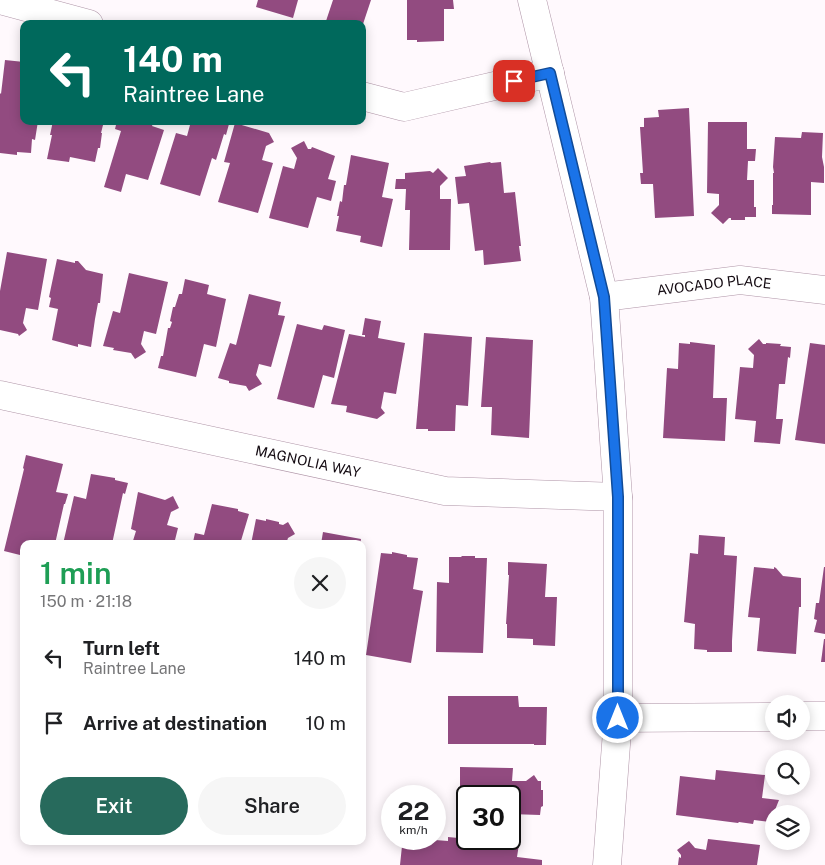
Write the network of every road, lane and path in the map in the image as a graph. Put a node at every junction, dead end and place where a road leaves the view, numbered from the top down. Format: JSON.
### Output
{"nodes":[{"id":1,"x":0,"y":0,"type":"edge"},
{"id":2,"x":532,"y":0,"type":"edge"},
{"id":3,"x":73,"y":20,"type":"edge"},
{"id":4,"x":550,"y":73,"type":"junction"},
{"id":5,"x":366,"y":97,"type":"edge"},
{"id":6,"x":825,"y":290,"type":"edge"},
{"id":7,"x":604,"y":297,"type":"junction"},
{"id":8,"x":0,"y":395,"type":"edge"},
{"id":9,"x":618,"y":497,"type":"junction"},
{"id":10,"x":810,"y":716,"type":"edge"},
{"id":11,"x":825,"y":716,"type":"edge"},
{"id":12,"x":765,"y":717,"type":"edge"},
{"id":13,"x":618,"y":718,"type":"junction"},
{"id":14,"x":607,"y":865,"type":"edge"}],
"edges":[{"from":1,"to":3,"type":"street"},
{"from":2,"to":4,"type":"street"},
{"from":4,"to":5,"type":"street"},
{"from":4,"to":7,"type":"street"},
{"from":6,"to":7,"type":"street","name":"AVOCADO PLACE"},
{"from":7,"to":9,"type":"street"},
{"from":8,"to":9,"type":"street","name":"MAGNOLIA WAY"},
{"from":9,"to":13,"type":"street"},
{"from":10,"to":11,"type":"street"},
{"from":12,"to":13,"type":"street"},
{"from":13,"to":14,"type":"street"}]}
